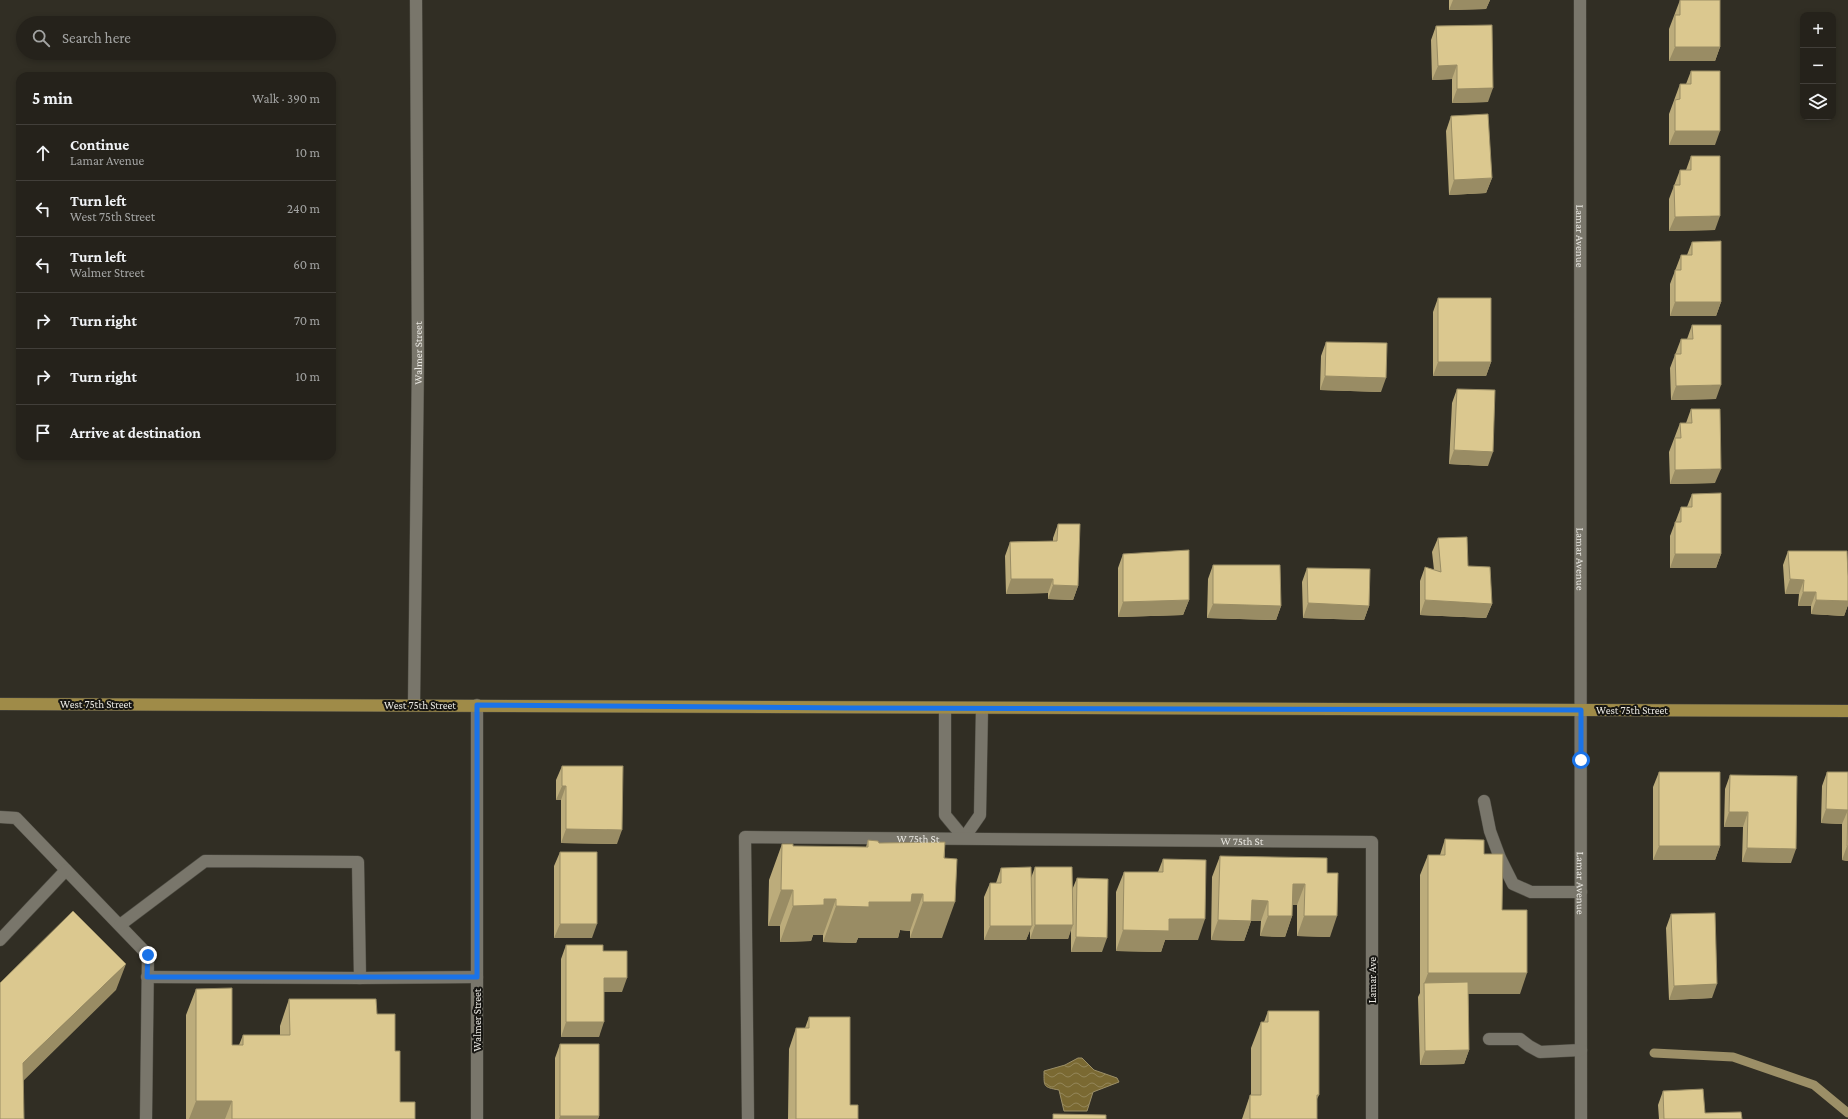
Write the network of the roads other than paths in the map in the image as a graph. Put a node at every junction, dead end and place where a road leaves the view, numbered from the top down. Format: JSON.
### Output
{"nodes":[{"id":1,"x":416,"y":0,"type":"edge"},
{"id":2,"x":1580,"y":0,"type":"edge"},
{"id":3,"x":0,"y":704,"type":"edge"},
{"id":4,"x":414,"y":705,"type":"junction"},
{"id":5,"x":477,"y":705,"type":"junction"},
{"id":6,"x":945,"y":708,"type":"junction"},
{"id":7,"x":982,"y":708,"type":"junction"},
{"id":8,"x":1581,"y":710,"type":"junction"},
{"id":9,"x":1848,"y":711,"type":"edge"},
{"id":10,"x":1484,"y":802,"type":"dead end"},
{"id":11,"x":0,"y":817,"type":"edge"},
{"id":12,"x":964,"y":838,"type":"junction"},
{"id":13,"x":1372,"y":842,"type":"joint"},
{"id":14,"x":66,"y":870,"type":"junction"},
{"id":15,"x":1581,"y":892,"type":"junction"},
{"id":16,"x":120,"y":925,"type":"junction"},
{"id":17,"x":0,"y":940,"type":"edge"},
{"id":18,"x":147,"y":977,"type":"junction"},
{"id":19,"x":477,"y":977,"type":"junction"},
{"id":20,"x":360,"y":978,"type":"junction"},
{"id":21,"x":1489,"y":1039,"type":"dead end"},
{"id":22,"x":1581,"y":1050,"type":"junction"},
{"id":23,"x":146,"y":1119,"type":"edge"},
{"id":24,"x":477,"y":1119,"type":"edge"},
{"id":25,"x":748,"y":1119,"type":"edge"},
{"id":26,"x":1372,"y":1119,"type":"edge"},
{"id":27,"x":1581,"y":1119,"type":"edge"}],
"edges":[{"from":1,"to":4,"type":"street","name":"Walmer Street"},
{"from":2,"to":8,"type":"street","name":"Lamar Avenue"},
{"from":3,"to":4,"type":"main road","name":"West 75th Street"},
{"from":4,"to":5,"type":"main road","name":"West 75th Street"},
{"from":5,"to":6,"type":"main road","name":"West 75th Street"},
{"from":5,"to":19,"type":"street","name":"Walmer Street"},
{"from":6,"to":7,"type":"main road","name":"West 75th Street"},
{"from":6,"to":12,"type":"street"},
{"from":7,"to":8,"type":"main road","name":"West 75th Street"},
{"from":7,"to":12,"type":"street"},
{"from":8,"to":9,"type":"main road","name":"West 75th Street"},
{"from":8,"to":15,"type":"street","name":"Lamar Avenue"},
{"from":10,"to":15,"type":"street"},
{"from":11,"to":14,"type":"street"},
{"from":12,"to":13,"type":"street","name":"W 75th St"},
{"from":12,"to":25,"type":"street","name":"W 75th St"},
{"from":13,"to":26,"type":"street","name":"Lamar Ave"},
{"from":14,"to":16,"type":"street"},
{"from":14,"to":17,"type":"street"},
{"from":15,"to":22,"type":"street","name":"Lamar Avenue"},
{"from":16,"to":18,"type":"street"},
{"from":16,"to":20,"type":"street"},
{"from":18,"to":20,"type":"street"},
{"from":18,"to":23,"type":"street"},
{"from":19,"to":20,"type":"street"},
{"from":19,"to":24,"type":"street","name":"Walmer Street"},
{"from":21,"to":22,"type":"street"},
{"from":22,"to":27,"type":"street","name":"Lamar Avenue"}]}
